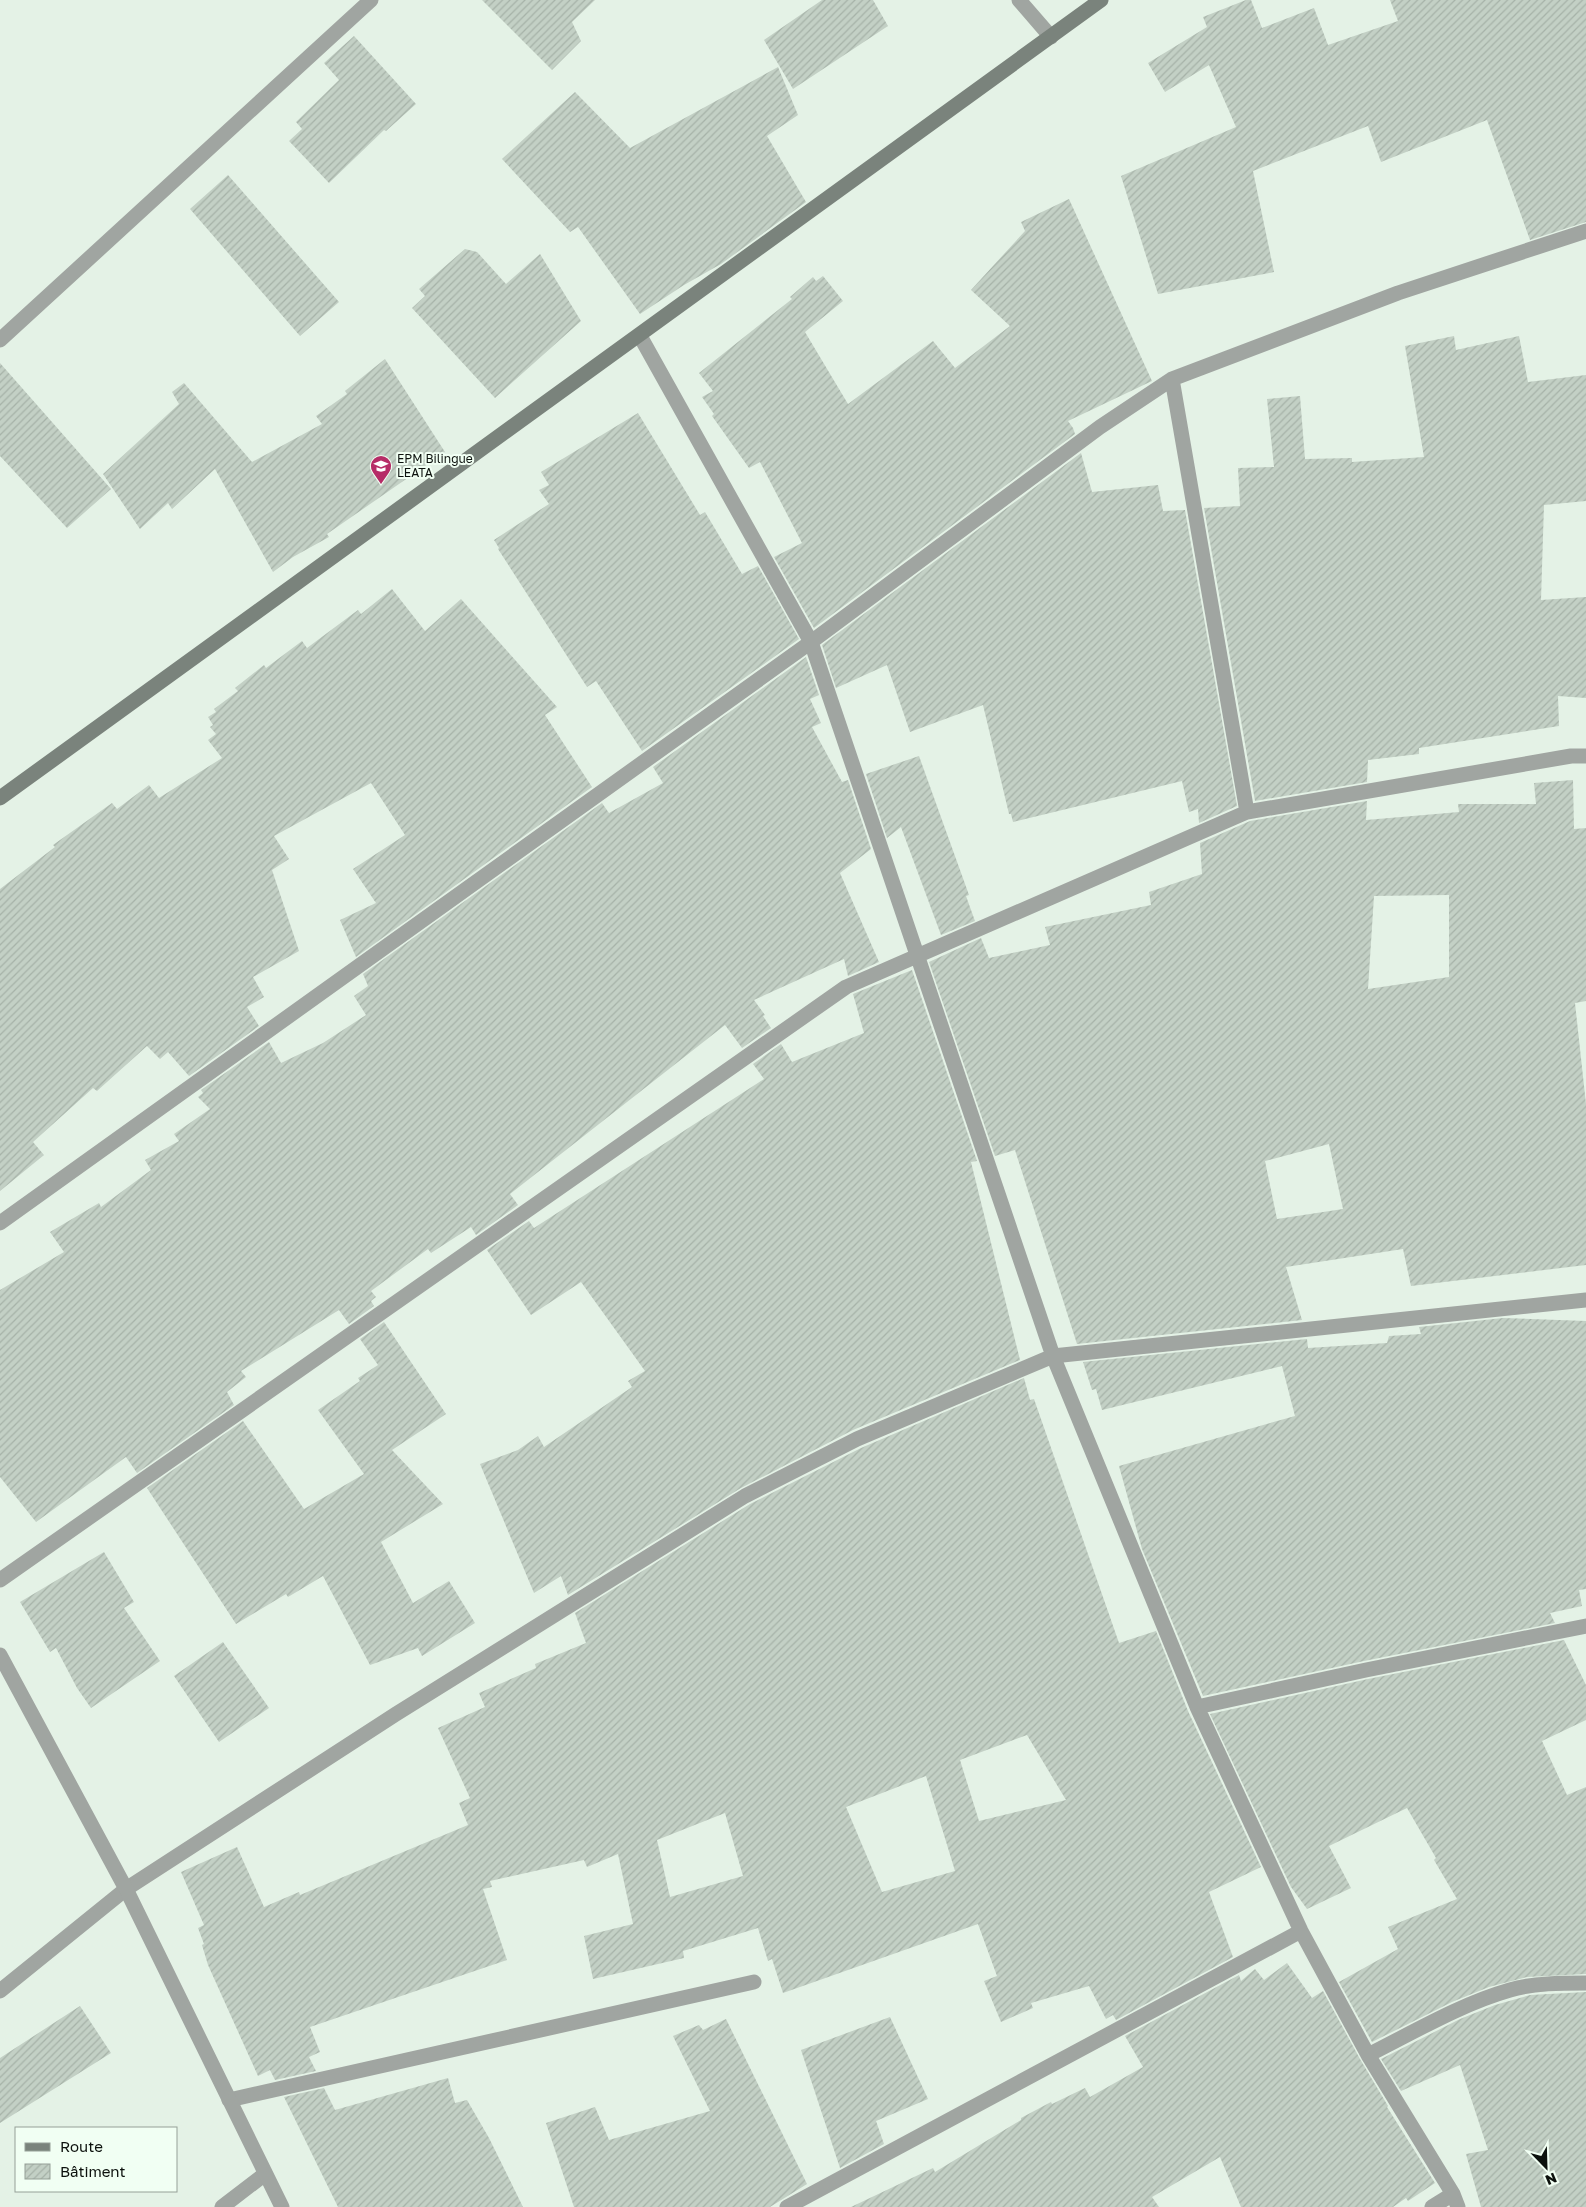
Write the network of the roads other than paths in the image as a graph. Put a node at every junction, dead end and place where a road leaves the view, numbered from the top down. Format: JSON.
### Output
{"nodes":[{"id":1,"x":371,"y":0,"type":"edge"},
{"id":2,"x":1019,"y":0,"type":"edge"},
{"id":3,"x":1101,"y":0,"type":"edge"},
{"id":4,"x":1051,"y":37,"type":"junction"},
{"id":5,"x":1586,"y":231,"type":"edge"},
{"id":6,"x":640,"y":336,"type":"junction"},
{"id":7,"x":0,"y":340,"type":"edge"},
{"id":8,"x":1172,"y":379,"type":"junction"},
{"id":9,"x":811,"y":642,"type":"junction"},
{"id":10,"x":1586,"y":756,"type":"edge"},
{"id":11,"x":0,"y":798,"type":"edge"},
{"id":12,"x":1246,"y":812,"type":"junction"},
{"id":13,"x":918,"y":956,"type":"junction"},
{"id":14,"x":0,"y":1223,"type":"edge"},
{"id":15,"x":1586,"y":1300,"type":"edge"},
{"id":16,"x":1053,"y":1356,"type":"junction"},
{"id":17,"x":0,"y":1580,"type":"edge"},
{"id":18,"x":1586,"y":1626,"type":"edge"},
{"id":19,"x":0,"y":1655,"type":"edge"},
{"id":20,"x":1197,"y":1707,"type":"junction"},
{"id":21,"x":126,"y":1889,"type":"junction"},
{"id":22,"x":1301,"y":1931,"type":"junction"},
{"id":23,"x":754,"y":1982,"type":"dead end"},
{"id":24,"x":1586,"y":1983,"type":"edge"},
{"id":25,"x":0,"y":1991,"type":"edge"},
{"id":26,"x":1368,"y":2055,"type":"junction"},
{"id":27,"x":229,"y":2100,"type":"junction"},
{"id":28,"x":265,"y":2174,"type":"junction"},
{"id":29,"x":1455,"y":2201,"type":"edge"},
{"id":30,"x":222,"y":2207,"type":"edge"},
{"id":31,"x":282,"y":2207,"type":"edge"},
{"id":32,"x":787,"y":2207,"type":"edge"},
{"id":33,"x":1432,"y":2207,"type":"edge"}],
"edges":[{"from":1,"to":7,"type":"street"},
{"from":2,"to":4,"type":"street"},
{"from":3,"to":4,"type":"main road"},
{"from":4,"to":6,"type":"main road"},
{"from":5,"to":8,"type":"street"},
{"from":6,"to":9,"type":"street"},
{"from":6,"to":11,"type":"main road"},
{"from":8,"to":9,"type":"street"},
{"from":8,"to":12,"type":"street"},
{"from":9,"to":13,"type":"street"},
{"from":9,"to":14,"type":"street"},
{"from":10,"to":12,"type":"street"},
{"from":12,"to":13,"type":"street"},
{"from":13,"to":16,"type":"street"},
{"from":13,"to":17,"type":"street"},
{"from":15,"to":16,"type":"street"},
{"from":16,"to":20,"type":"street"},
{"from":16,"to":21,"type":"street"},
{"from":18,"to":20,"type":"street"},
{"from":19,"to":21,"type":"street"},
{"from":20,"to":22,"type":"street"},
{"from":21,"to":25,"type":"street"},
{"from":21,"to":27,"type":"street"},
{"from":22,"to":26,"type":"street"},
{"from":22,"to":32,"type":"street"},
{"from":23,"to":27,"type":"street"},
{"from":24,"to":26,"type":"street"},
{"from":26,"to":29,"type":"street"},
{"from":27,"to":28,"type":"street"},
{"from":28,"to":30,"type":"street"},
{"from":28,"to":31,"type":"street"},
{"from":29,"to":33,"type":"street"}]}
